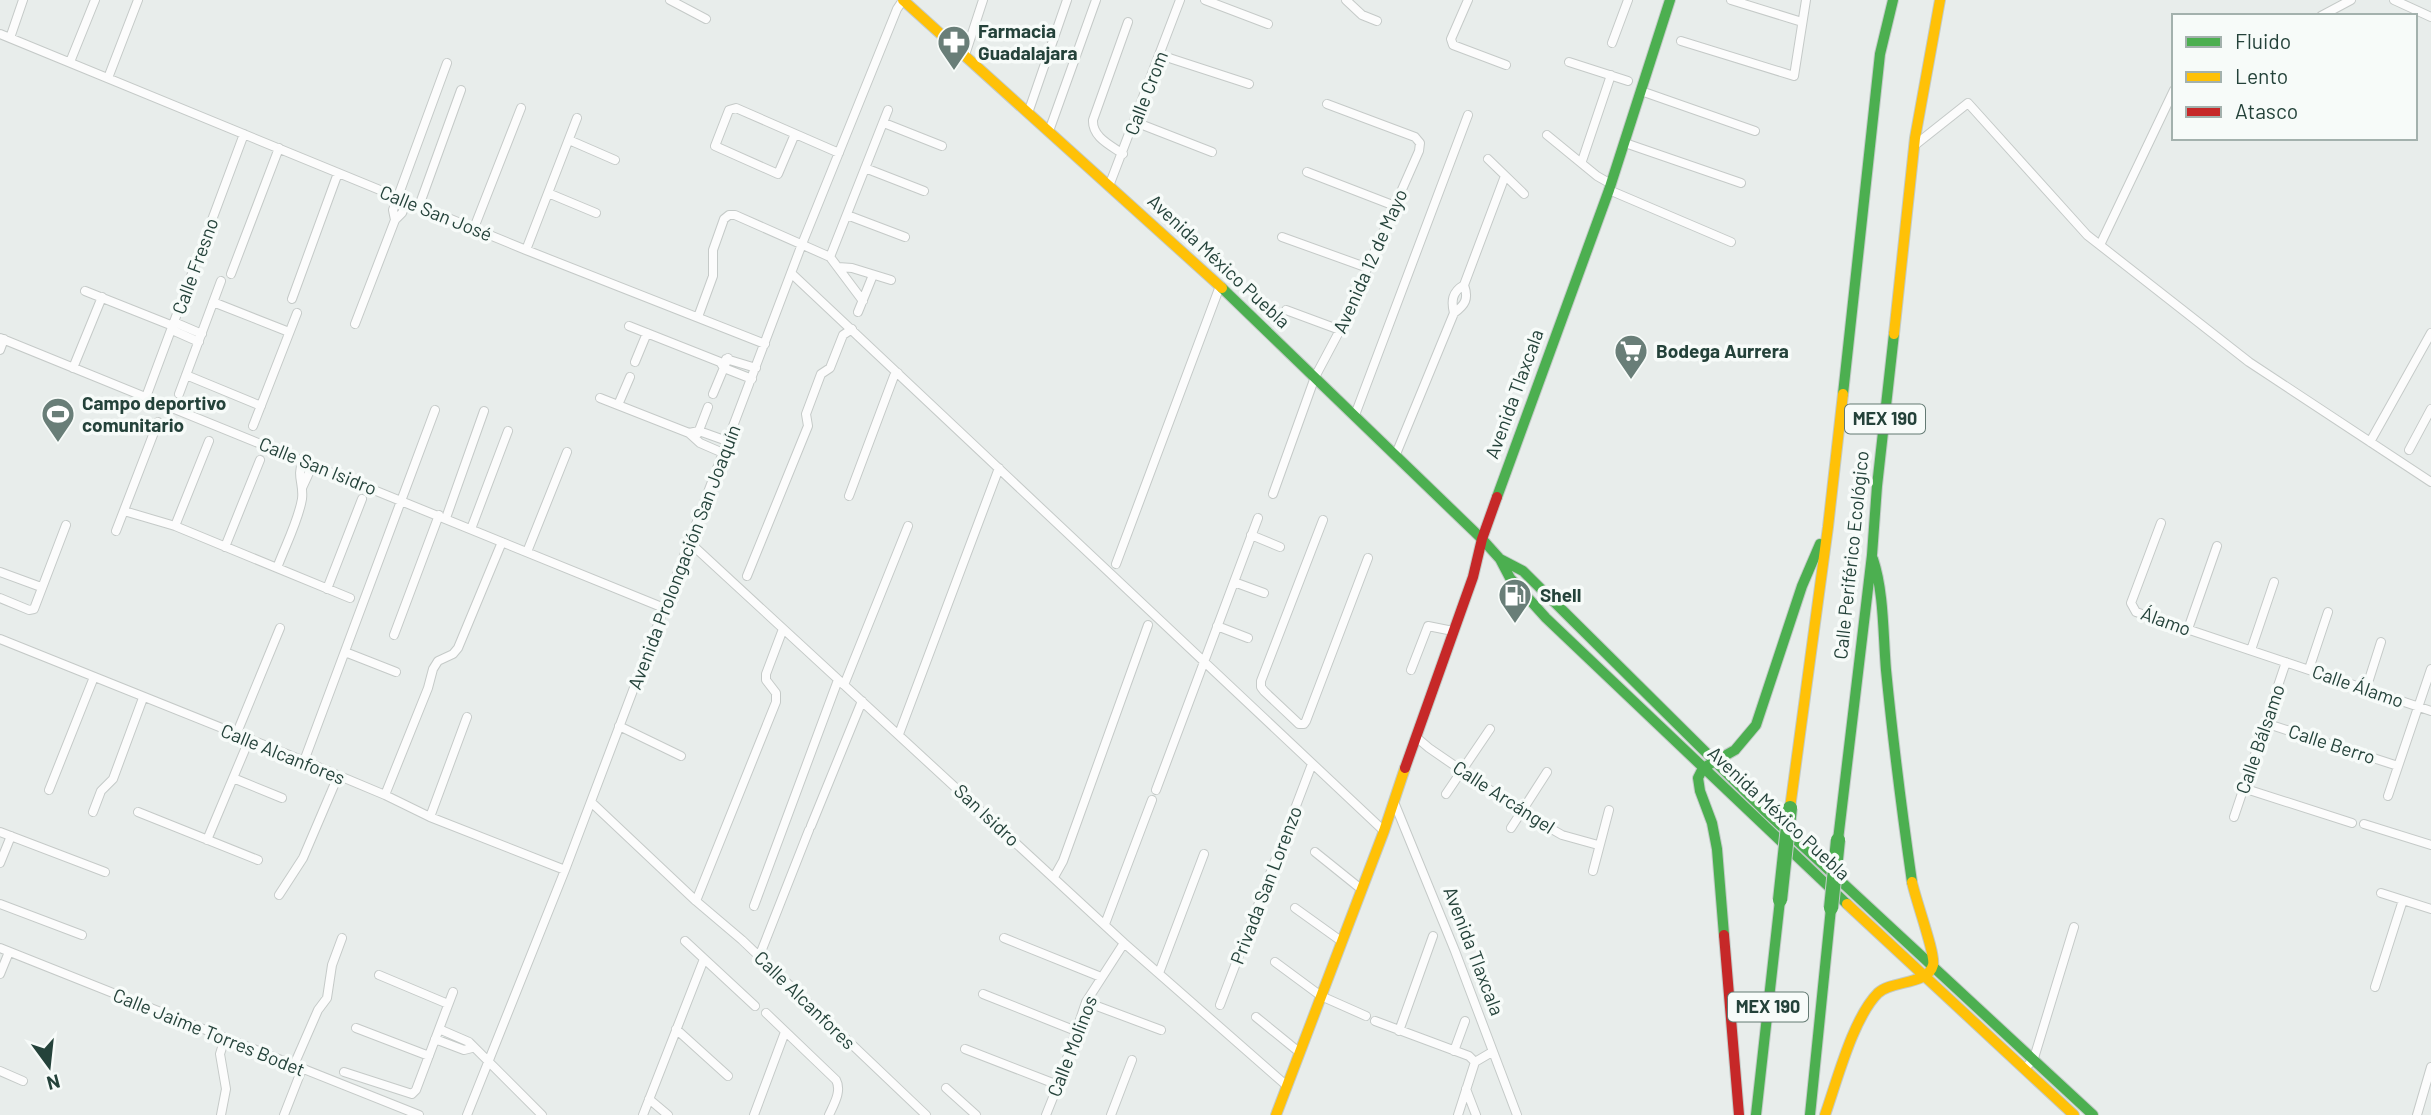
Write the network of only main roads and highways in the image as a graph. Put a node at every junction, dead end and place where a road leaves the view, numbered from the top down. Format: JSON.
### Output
{"nodes":[{"id":1,"x":903,"y":0,"type":"edge"},
{"id":2,"x":1670,"y":0,"type":"edge"},
{"id":3,"x":1893,"y":0,"type":"edge"},
{"id":4,"x":1941,"y":0,"type":"edge"},
{"id":5,"x":1828,"y":527,"type":"junction"},
{"id":6,"x":1482,"y":539,"type":"junction"},
{"id":7,"x":1872,"y":555,"type":"junction"},
{"id":8,"x":1709,"y":764,"type":"junction"},
{"id":9,"x":1929,"y":971,"type":"junction"},
{"id":10,"x":2047,"y":1080,"type":"junction"},
{"id":11,"x":1276,"y":1115,"type":"edge"},
{"id":12,"x":1739,"y":1115,"type":"edge"},
{"id":13,"x":1756,"y":1115,"type":"edge"},
{"id":14,"x":1810,"y":1115,"type":"edge"},
{"id":15,"x":1825,"y":1115,"type":"edge"},
{"id":16,"x":2074,"y":1115,"type":"edge"},
{"id":17,"x":2094,"y":1115,"type":"edge"}],
"edges":[{"from":1,"to":6,"type":"main road","name":"Avenida México Puebla"},
{"from":2,"to":6,"type":"main road","name":"Avenida Tlaxcala"},
{"from":3,"to":5,"type":"main road","name":"Calle Periférico Ecológico","number":"MEX 190"},
{"from":4,"to":7,"type":"main road","name":"Calle Periférico Ecológico","number":"MEX 190"},
{"from":5,"to":8,"type":"main road"},
{"from":5,"to":13,"type":"main road","name":"Calle Periférico Ecológico","number":"MEX 190","bridge":true},
{"from":6,"to":8,"type":"main road","name":"Avenida México Puebla"},
{"from":6,"to":11,"type":"main road","name":"Avenida Tlaxcala"},
{"from":7,"to":9,"type":"main road"},
{"from":7,"to":14,"type":"main road","name":"Calle Periférico Ecológico","number":"MEX 190","bridge":true},
{"from":8,"to":9,"type":"main road","name":"Avenida México Puebla"},
{"from":8,"to":12,"type":"main road"},
{"from":9,"to":10,"type":"main road","name":"Avenida México Puebla"},
{"from":9,"to":15,"type":"main road"},
{"from":10,"to":16,"type":"main road"},
{"from":10,"to":17,"type":"main road"}]}
